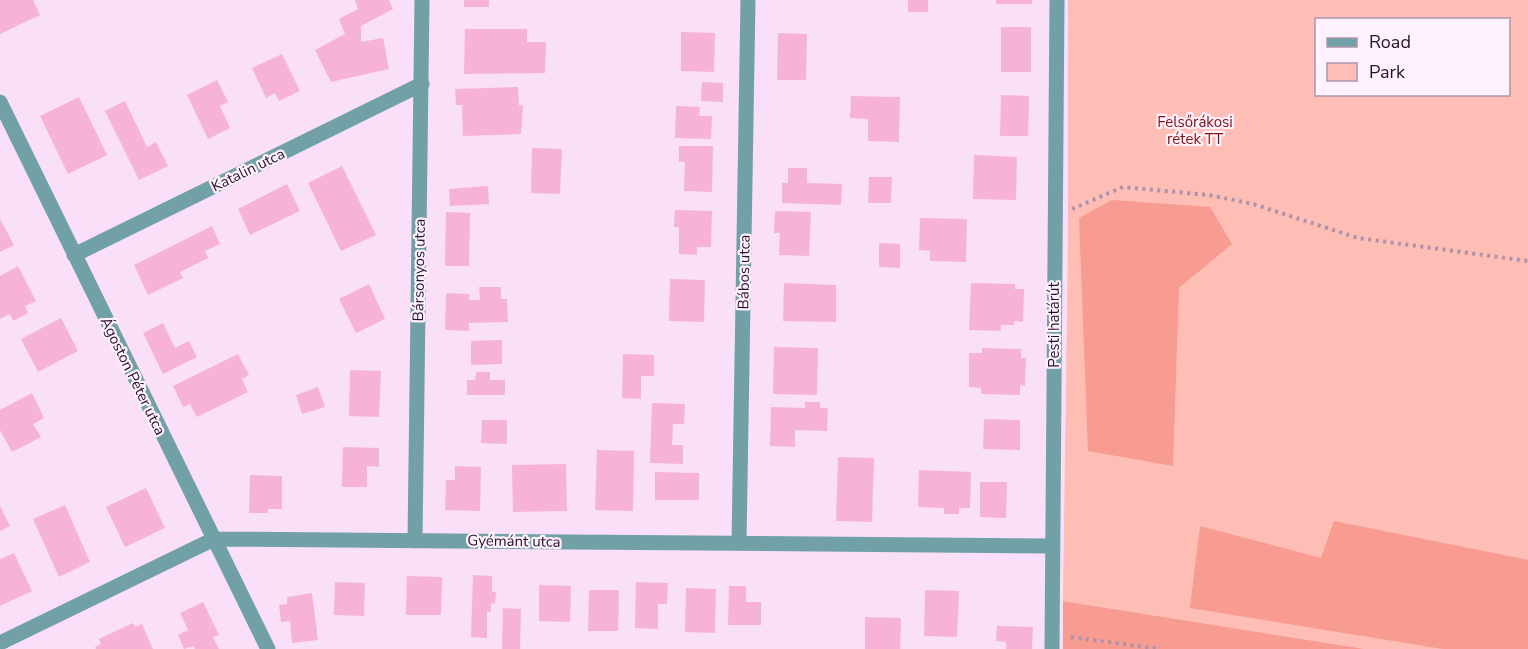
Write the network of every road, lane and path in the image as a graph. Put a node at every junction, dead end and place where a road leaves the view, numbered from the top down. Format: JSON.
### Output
{"nodes":[{"id":1,"x":422,"y":0,"type":"edge"},
{"id":2,"x":748,"y":0,"type":"edge"},
{"id":3,"x":1057,"y":0,"type":"edge"},
{"id":4,"x":422,"y":84,"type":"junction"},
{"id":5,"x":0,"y":102,"type":"edge"},
{"id":6,"x":1055,"y":217,"type":"junction"},
{"id":7,"x":74,"y":255,"type":"junction"},
{"id":8,"x":1528,"y":261,"type":"edge"},
{"id":9,"x":214,"y":539,"type":"junction"},
{"id":10,"x":415,"y":540,"type":"junction"},
{"id":11,"x":740,"y":543,"type":"junction"},
{"id":12,"x":1053,"y":546,"type":"junction"},
{"id":13,"x":1052,"y":642,"type":"edge"},
{"id":14,"x":0,"y":643,"type":"edge"},
{"id":15,"x":268,"y":649,"type":"edge"},
{"id":16,"x":1160,"y":649,"type":"edge"}],
"edges":[{"from":1,"to":4,"type":"street","name":"Bársonyos utca"},
{"from":2,"to":11,"type":"street","name":"Bábos utca"},
{"from":3,"to":6,"type":"street","name":"Pesti határút"},
{"from":4,"to":7,"type":"street","name":"Katalin utca"},
{"from":4,"to":10,"type":"street","name":"Bársonyos utca"},
{"from":5,"to":7,"type":"street","name":"Ágoston Péter utca"},
{"from":6,"to":8,"type":"path"},
{"from":6,"to":12,"type":"street","name":"Pesti határút"},
{"from":7,"to":9,"type":"street","name":"Ágoston Péter utca"},
{"from":9,"to":10,"type":"street","name":"Gyémánt utca"},
{"from":9,"to":14,"type":"street","name":"Gyémánt utca"},
{"from":9,"to":15,"type":"street","name":"Ágoston Péter utca"},
{"from":10,"to":11,"type":"street","name":"Gyémánt utca"},
{"from":11,"to":12,"type":"street","name":"Gyémánt utca"},
{"from":12,"to":13,"type":"street","name":"Pesti határút"},
{"from":13,"to":16,"type":"path"}]}
